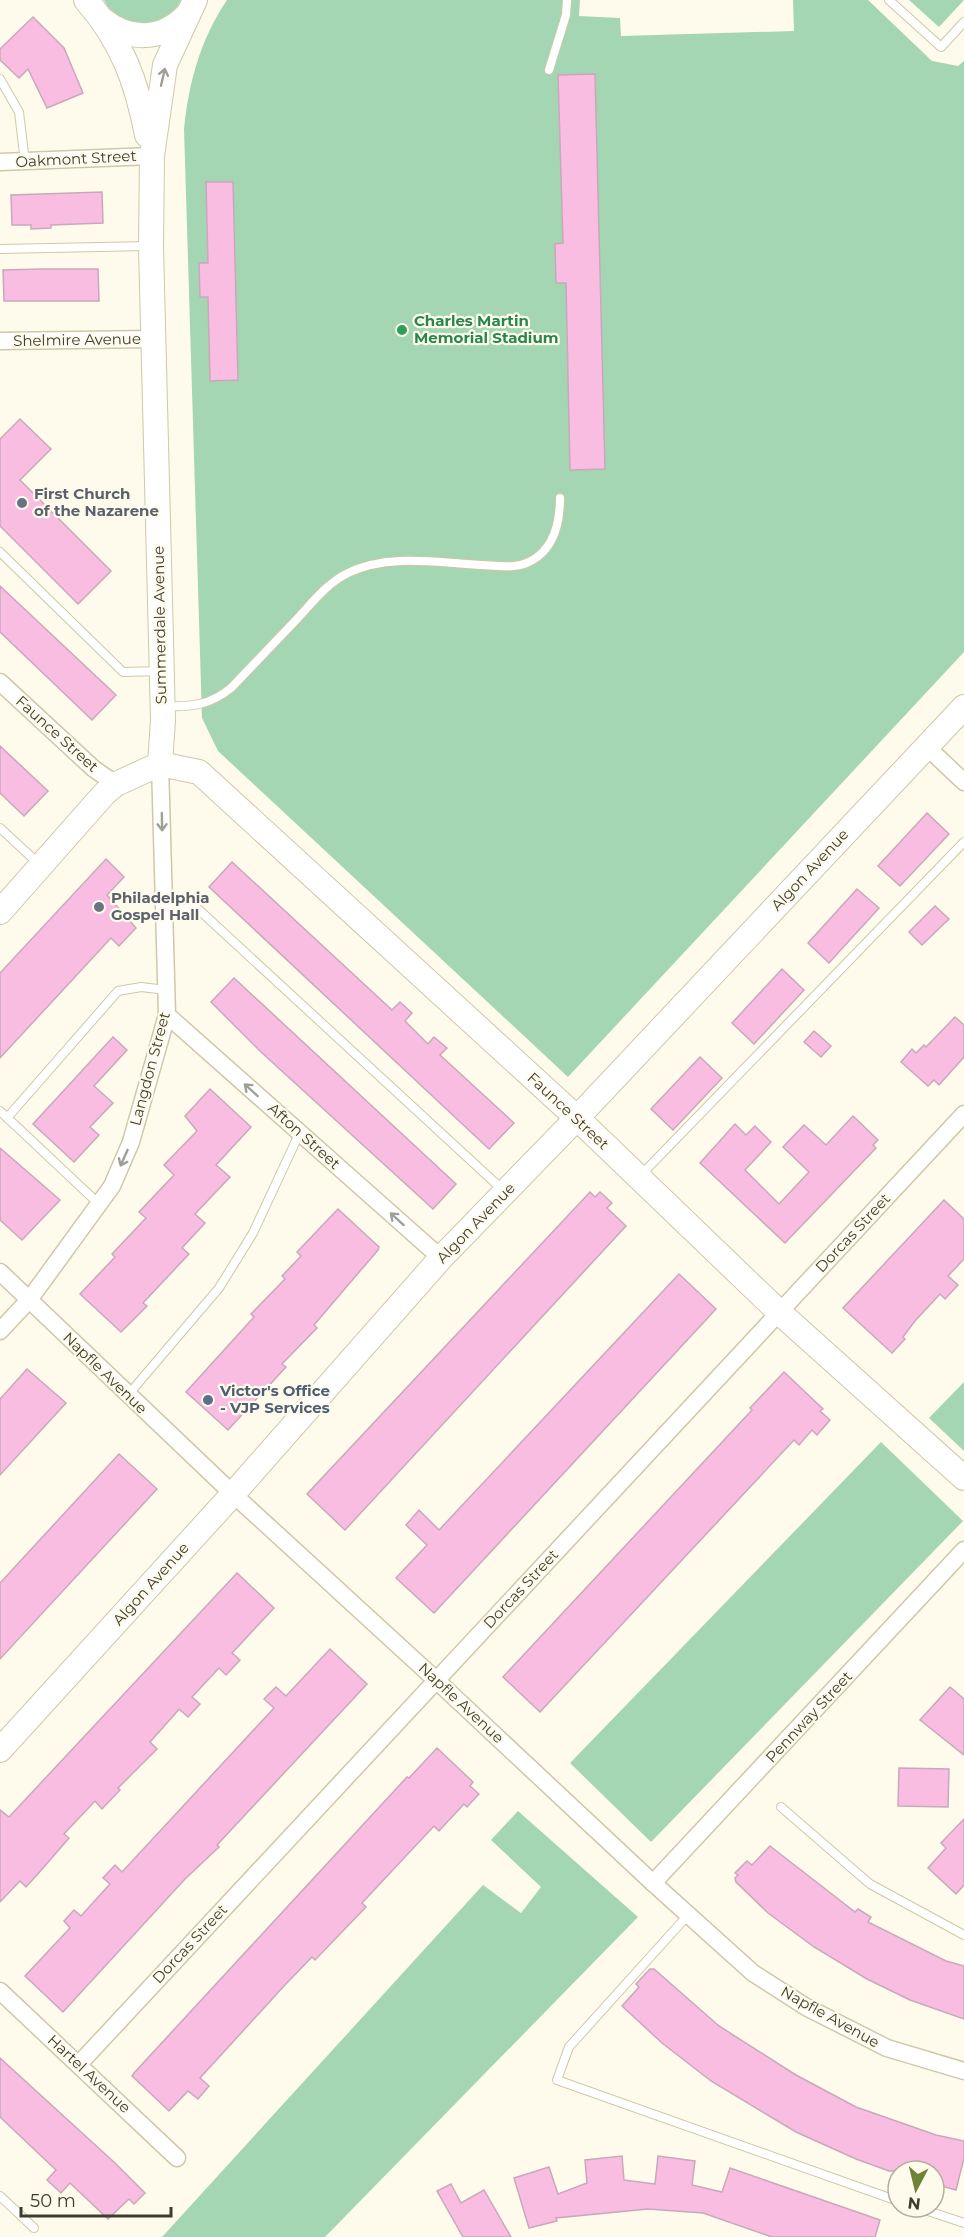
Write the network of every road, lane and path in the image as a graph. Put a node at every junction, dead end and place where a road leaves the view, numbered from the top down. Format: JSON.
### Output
{"nodes":[{"id":1,"x":567,"y":0,"type":"edge"},
{"id":2,"x":889,"y":0,"type":"edge"},
{"id":3,"x":195,"y":1,"type":"edge"},
{"id":4,"x":93,"y":7,"type":"edge"},
{"id":5,"x":964,"y":22,"type":"edge"},
{"id":6,"x":549,"y":70,"type":"dead end"},
{"id":7,"x":0,"y":79,"type":"edge"},
{"id":8,"x":152,"y":156,"type":"junction"},
{"id":9,"x":0,"y":162,"type":"edge"},
{"id":10,"x":25,"y":162,"type":"junction"},
{"id":11,"x":151,"y":246,"type":"junction"},
{"id":12,"x":0,"y":249,"type":"edge"},
{"id":13,"x":153,"y":339,"type":"junction"},
{"id":14,"x":0,"y":341,"type":"edge"},
{"id":15,"x":560,"y":498,"type":"dead end"},
{"id":16,"x":0,"y":552,"type":"edge"},
{"id":17,"x":161,"y":671,"type":"junction"},
{"id":18,"x":0,"y":681,"type":"edge"},
{"id":19,"x":162,"y":706,"type":"junction"},
{"id":20,"x":964,"y":708,"type":"edge"},
{"id":21,"x":927,"y":747,"type":"junction"},
{"id":22,"x":160,"y":764,"type":"junction"},
{"id":23,"x":964,"y":782,"type":"edge"},
{"id":24,"x":116,"y":784,"type":"junction"},
{"id":25,"x":0,"y":828,"type":"edge"},
{"id":26,"x":964,"y":842,"type":"edge"},
{"id":27,"x":41,"y":866,"type":"junction"},
{"id":28,"x":164,"y":908,"type":"junction"},
{"id":29,"x":0,"y":912,"type":"edge"},
{"id":30,"x":166,"y":990,"type":"junction"},
{"id":31,"x":167,"y":1015,"type":"junction"},
{"id":32,"x":964,"y":1113,"type":"edge"},
{"id":33,"x":3,"y":1114,"type":"edge"},
{"id":34,"x":577,"y":1118,"type":"junction"},
{"id":35,"x":300,"y":1132,"type":"junction"},
{"id":36,"x":639,"y":1177,"type":"junction"},
{"id":37,"x":506,"y":1192,"type":"junction"},
{"id":38,"x":99,"y":1204,"type":"junction"},
{"id":39,"x":441,"y":1258,"type":"junction"},
{"id":40,"x":0,"y":1272,"type":"edge"},
{"id":41,"x":29,"y":1300,"type":"junction"},
{"id":42,"x":779,"y":1312,"type":"junction"},
{"id":43,"x":0,"y":1331,"type":"edge"},
{"id":44,"x":128,"y":1395,"type":"junction"},
{"id":45,"x":964,"y":1478,"type":"edge"},
{"id":46,"x":233,"y":1494,"type":"junction"},
{"id":47,"x":964,"y":1550,"type":"edge"},
{"id":48,"x":436,"y":1680,"type":"junction"},
{"id":49,"x":0,"y":1750,"type":"edge"},
{"id":50,"x":781,"y":1807,"type":"dead end"},
{"id":51,"x":653,"y":1883,"type":"junction"},
{"id":52,"x":688,"y":1915,"type":"junction"},
{"id":53,"x":964,"y":1935,"type":"edge"},
{"id":54,"x":0,"y":1991,"type":"edge"},
{"id":55,"x":79,"y":2064,"type":"junction"},
{"id":56,"x":964,"y":2071,"type":"edge"},
{"id":57,"x":177,"y":2158,"type":"dead end"},
{"id":58,"x":0,"y":2196,"type":"edge"},
{"id":59,"x":886,"y":2197,"type":"edge"},
{"id":60,"x":946,"y":2217,"type":"edge"},
{"id":61,"x":964,"y":2223,"type":"edge"},
{"id":62,"x":34,"y":2228,"type":"dead end"}],
"edges":[{"from":1,"to":6,"type":"lane"},
{"from":2,"to":5,"type":"lane"},
{"from":3,"to":4,"type":"street"},
{"from":8,"to":3,"type":"street","name":"Summerdale Avenue","one_way":true},
{"from":4,"to":8,"type":"street","name":"Summerdale Avenue"},
{"from":7,"to":10,"type":"lane"},
{"from":8,"to":10,"type":"street","name":"Oakmont Street"},
{"from":8,"to":11,"type":"street","name":"Summerdale Avenue"},
{"from":9,"to":10,"type":"street","name":"Oakmont Street"},
{"from":11,"to":12,"type":"lane"},
{"from":11,"to":13,"type":"street","name":"Summerdale Avenue"},
{"from":13,"to":14,"type":"street","name":"Shelmire Avenue"},
{"from":13,"to":17,"type":"street","name":"Summerdale Avenue"},
{"from":15,"to":19,"type":"lane"},
{"from":16,"to":17,"type":"lane"},
{"from":17,"to":19,"type":"street","name":"Summerdale Avenue"},
{"from":18,"to":24,"type":"street","name":"Faunce Street"},
{"from":19,"to":22,"type":"street","name":"Summerdale Avenue"},
{"from":20,"to":21,"type":"street","name":"Algon Avenue"},
{"from":21,"to":23,"type":"street"},
{"from":21,"to":34,"type":"street","name":"Algon Avenue"},
{"from":22,"to":24,"type":"street"},
{"from":22,"to":28,"type":"street","name":"Langdon Street","one_way":true},
{"from":22,"to":34,"type":"street","name":"Faunce Street"},
{"from":24,"to":27,"type":"street"},
{"from":25,"to":27,"type":"lane"},
{"from":26,"to":36,"type":"lane"},
{"from":27,"to":29,"type":"street"},
{"from":28,"to":30,"type":"street","name":"Langdon Street"},
{"from":28,"to":37,"type":"lane"},
{"from":30,"to":31,"type":"street","name":"Langdon Street"},
{"from":30,"to":33,"type":"lane"},
{"from":35,"to":31,"type":"street","name":"Afton Street","one_way":true},
{"from":31,"to":38,"type":"street","name":"Langdon Street","one_way":true},
{"from":32,"to":42,"type":"street","name":"Dorcas Street"},
{"from":33,"to":38,"type":"lane"},
{"from":34,"to":36,"type":"street","name":"Faunce Street"},
{"from":34,"to":37,"type":"street","name":"Algon Avenue"},
{"from":39,"to":35,"type":"street","name":"Afton Street","one_way":true},
{"from":35,"to":44,"type":"lane"},
{"from":36,"to":42,"type":"street","name":"Faunce Street"},
{"from":37,"to":39,"type":"street","name":"Algon Avenue"},
{"from":38,"to":41,"type":"street","name":"Langdon Street"},
{"from":39,"to":46,"type":"street","name":"Algon Avenue"},
{"from":40,"to":41,"type":"street","name":"Napfle Avenue"},
{"from":41,"to":43,"type":"street","name":"Langdon Street"},
{"from":41,"to":44,"type":"street","name":"Napfle Avenue"},
{"from":42,"to":45,"type":"street","name":"Faunce Street"},
{"from":42,"to":48,"type":"street","name":"Dorcas Street"},
{"from":44,"to":46,"type":"street","name":"Napfle Avenue"},
{"from":46,"to":48,"type":"street","name":"Napfle Avenue"},
{"from":46,"to":49,"type":"street","name":"Algon Avenue"},
{"from":47,"to":51,"type":"street","name":"Pennway Street"},
{"from":48,"to":51,"type":"street","name":"Napfle Avenue"},
{"from":48,"to":55,"type":"street","name":"Dorcas Street"},
{"from":50,"to":53,"type":"lane"},
{"from":51,"to":52,"type":"street","name":"Napfle Avenue"},
{"from":52,"to":56,"type":"street","name":"Napfle Avenue"},
{"from":52,"to":59,"type":"lane"},
{"from":54,"to":55,"type":"street","name":"Hartel Avenue"},
{"from":55,"to":57,"type":"street","name":"Hartel Avenue"},
{"from":58,"to":62,"type":"lane"},
{"from":60,"to":61,"type":"lane"}]}
